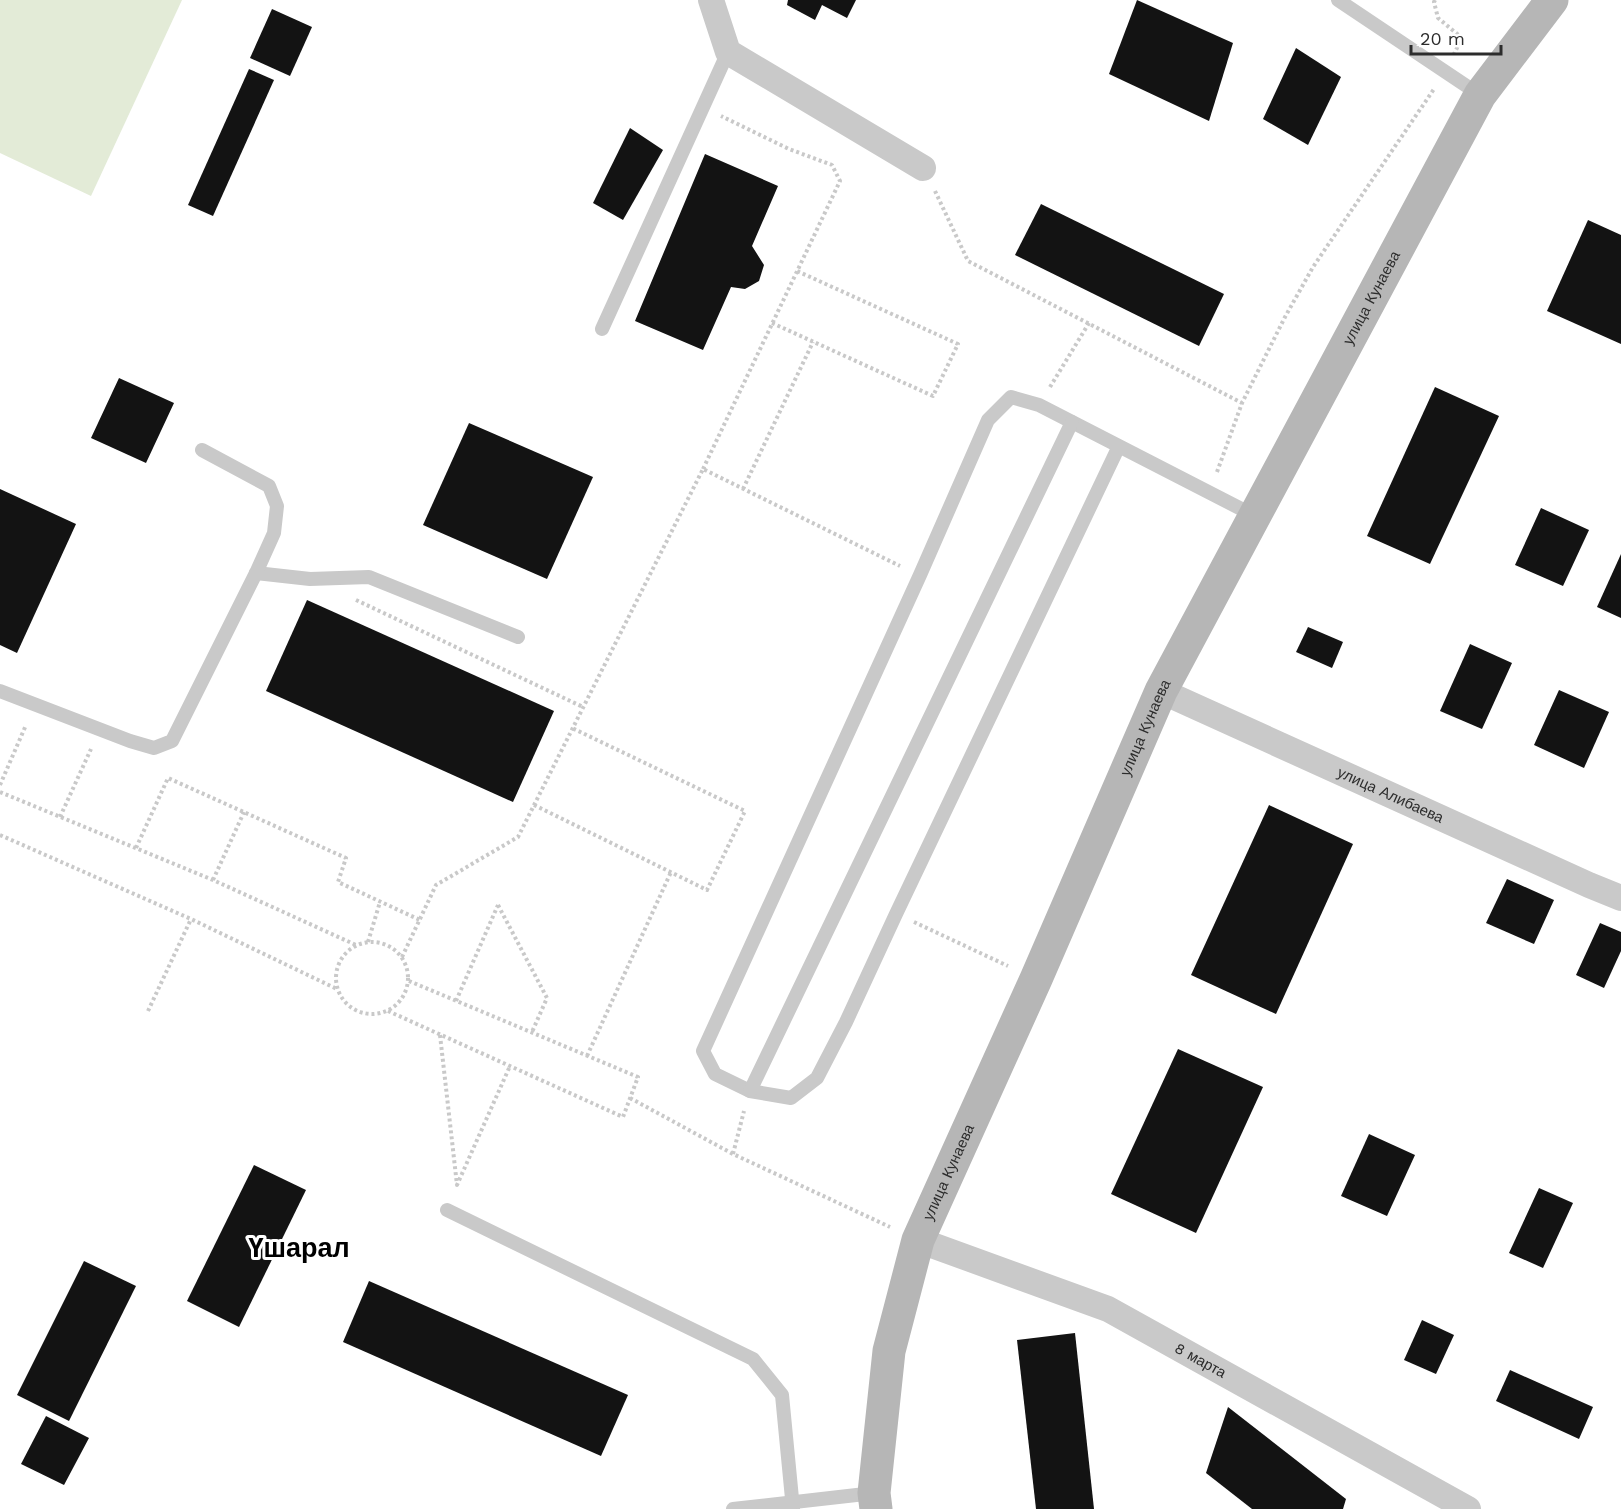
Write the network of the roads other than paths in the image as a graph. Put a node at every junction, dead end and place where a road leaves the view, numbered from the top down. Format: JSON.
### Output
{"nodes":[{"id":1,"x":711,"y":0,"type":"edge"},
{"id":2,"x":1338,"y":0,"type":"edge"},
{"id":3,"x":1552,"y":0,"type":"edge"},
{"id":4,"x":728,"y":52,"type":"junction"},
{"id":5,"x":1480,"y":96,"type":"junction"},
{"id":6,"x":923,"y":168,"type":"road end"},
{"id":7,"x":602,"y":329,"type":"dead end"},
{"id":8,"x":1072,"y":422,"type":"junction"},
{"id":9,"x":1119,"y":446,"type":"junction"},
{"id":10,"x":202,"y":450,"type":"dead end"},
{"id":11,"x":1255,"y":516,"type":"junction"},
{"id":12,"x":256,"y":573,"type":"junction"},
{"id":13,"x":518,"y":637,"type":"dead end"},
{"id":14,"x":0,"y":691,"type":"edge"},
{"id":15,"x":1161,"y":691,"type":"junction"},
{"id":16,"x":1621,"y":898,"type":"edge"},
{"id":17,"x":750,"y":1090,"type":"junction"},
{"id":18,"x":447,"y":1210,"type":"dead end"},
{"id":19,"x":918,"y":1240,"type":"junction"},
{"id":20,"x":875,"y":1501,"type":"edge"},
{"id":21,"x":792,"y":1506,"type":"edge"},
{"id":22,"x":734,"y":1509,"type":"edge"},
{"id":23,"x":1468,"y":1509,"type":"edge"}],
"edges":[{"from":1,"to":4,"type":"street"},
{"from":2,"to":5,"type":"lane"},
{"from":3,"to":5,"type":"street","name":"улица Кунаева"},
{"from":4,"to":6,"type":"street"},
{"from":4,"to":7,"type":"lane"},
{"from":5,"to":11,"type":"street","name":"улица Кунаева"},
{"from":8,"to":9,"type":"lane"},
{"from":8,"to":17,"type":"lane"},
{"from":8,"to":17,"type":"lane"},
{"from":9,"to":11,"type":"lane"},
{"from":9,"to":17,"type":"lane"},
{"from":10,"to":12,"type":"lane"},
{"from":11,"to":15,"type":"street","name":"улица Кунаева"},
{"from":12,"to":13,"type":"lane"},
{"from":12,"to":14,"type":"lane"},
{"from":15,"to":16,"type":"street","name":"улица Алибаева"},
{"from":15,"to":19,"type":"street","name":"улица Кунаева"},
{"from":18,"to":21,"type":"lane"},
{"from":19,"to":20,"type":"street","name":"улица Кунаева"},
{"from":19,"to":23,"type":"street","name":"8 марта"},
{"from":20,"to":21,"type":"lane"},
{"from":21,"to":22,"type":"lane"}]}
